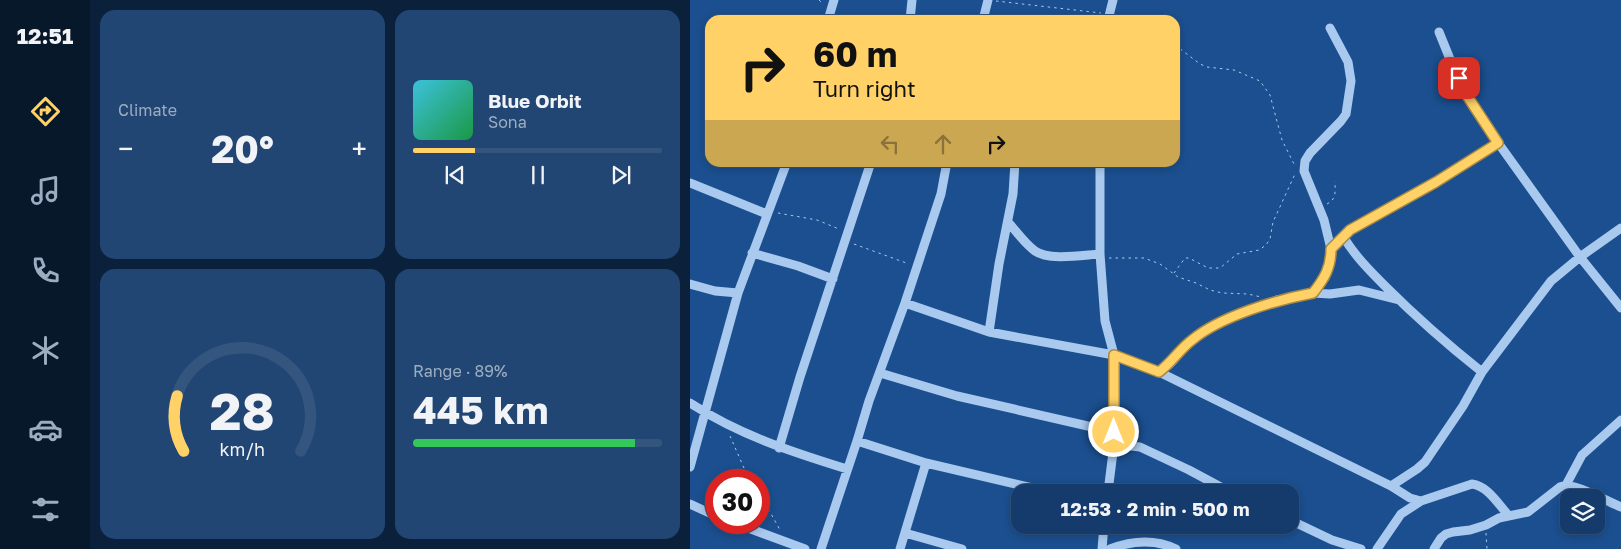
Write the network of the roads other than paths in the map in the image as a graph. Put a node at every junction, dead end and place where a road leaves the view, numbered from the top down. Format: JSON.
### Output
{"nodes":[{"id":1,"x":834,"y":0,"type":"edge"},
{"id":2,"x":912,"y":0,"type":"edge"},
{"id":3,"x":988,"y":0,"type":"edge"},
{"id":4,"x":1113,"y":0,"type":"edge"},
{"id":5,"x":830,"y":15,"type":"edge"},
{"id":6,"x":910,"y":15,"type":"edge"},
{"id":7,"x":984,"y":15,"type":"edge"},
{"id":8,"x":1109,"y":15,"type":"edge"},
{"id":9,"x":1330,"y":28,"type":"dead end"},
{"id":10,"x":1439,"y":32,"type":"dead end"},
{"id":11,"x":1498,"y":143,"type":"junction"},
{"id":12,"x":785,"y":167,"type":"edge"},
{"id":13,"x":870,"y":167,"type":"edge"},
{"id":14,"x":946,"y":167,"type":"edge"},
{"id":15,"x":1015,"y":167,"type":"edge"},
{"id":16,"x":1100,"y":167,"type":"edge"},
{"id":17,"x":690,"y":183,"type":"edge"},
{"id":18,"x":767,"y":213,"type":"junction"},
{"id":19,"x":1008,"y":222,"type":"junction"},
{"id":20,"x":1621,"y":228,"type":"edge"},
{"id":21,"x":1344,"y":236,"type":"junction"},
{"id":22,"x":1331,"y":249,"type":"junction"},
{"id":23,"x":752,"y":253,"type":"junction"},
{"id":24,"x":1100,"y":256,"type":"junction"},
{"id":25,"x":1580,"y":257,"type":"junction"},
{"id":26,"x":832,"y":279,"type":"junction"},
{"id":27,"x":690,"y":284,"type":"edge"},
{"id":28,"x":738,"y":293,"type":"junction"},
{"id":29,"x":1313,"y":293,"type":"junction"},
{"id":30,"x":1399,"y":300,"type":"junction"},
{"id":31,"x":905,"y":303,"type":"junction"},
{"id":32,"x":1621,"y":308,"type":"edge"},
{"id":33,"x":989,"y":332,"type":"junction"},
{"id":34,"x":1114,"y":355,"type":"junction"},
{"id":35,"x":1159,"y":372,"type":"junction"},
{"id":36,"x":1482,"y":372,"type":"junction"},
{"id":37,"x":880,"y":373,"type":"junction"},
{"id":38,"x":690,"y":403,"type":"edge"},
{"id":39,"x":704,"y":412,"type":"junction"},
{"id":40,"x":1621,"y":420,"type":"edge"},
{"id":41,"x":1114,"y":432,"type":"junction"},
{"id":42,"x":857,"y":442,"type":"junction"},
{"id":43,"x":1114,"y":444,"type":"junction"},
{"id":44,"x":779,"y":448,"type":"junction"},
{"id":45,"x":926,"y":463,"type":"junction"},
{"id":46,"x":690,"y":467,"type":"edge"},
{"id":47,"x":848,"y":469,"type":"junction"},
{"id":48,"x":1015,"y":484,"type":"edge"},
{"id":49,"x":1109,"y":484,"type":"edge"},
{"id":50,"x":1215,"y":484,"type":"edge"},
{"id":51,"x":1566,"y":485,"type":"junction"},
{"id":52,"x":1391,"y":486,"type":"junction"},
{"id":53,"x":1404,"y":494,"type":"junction"},
{"id":54,"x":1421,"y":501,"type":"junction"},
{"id":55,"x":690,"y":504,"type":"edge"},
{"id":56,"x":1621,"y":507,"type":"edge"},
{"id":57,"x":705,"y":511,"type":"edge"},
{"id":58,"x":1401,"y":514,"type":"junction"},
{"id":59,"x":1509,"y":516,"type":"junction"},
{"id":60,"x":1299,"y":524,"type":"edge"},
{"id":61,"x":905,"y":533,"type":"junction"},
{"id":62,"x":761,"y":534,"type":"edge"},
{"id":63,"x":1103,"y":534,"type":"edge"},
{"id":64,"x":790,"y":546,"type":"edge"},
{"id":65,"x":805,"y":549,"type":"edge"},
{"id":66,"x":822,"y":549,"type":"edge"},
{"id":67,"x":900,"y":549,"type":"edge"},
{"id":68,"x":962,"y":549,"type":"edge"},
{"id":69,"x":1102,"y":549,"type":"edge"},
{"id":70,"x":1110,"y":549,"type":"edge"},
{"id":71,"x":1176,"y":549,"type":"edge"},
{"id":72,"x":1361,"y":549,"type":"edge"},
{"id":73,"x":1377,"y":549,"type":"edge"},
{"id":74,"x":1434,"y":549,"type":"edge"}],
"edges":[{"from":1,"to":5,"type":"street"},
{"from":2,"to":6,"type":"street"},
{"from":3,"to":7,"type":"street"},
{"from":4,"to":8,"type":"street"},
{"from":9,"to":22,"type":"street"},
{"from":10,"to":11,"type":"street"},
{"from":11,"to":21,"type":"street"},
{"from":11,"to":25,"type":"street"},
{"from":12,"to":18,"type":"street"},
{"from":13,"to":26,"type":"street"},
{"from":14,"to":31,"type":"street"},
{"from":15,"to":19,"type":"street"},
{"from":16,"to":24,"type":"street"},
{"from":17,"to":18,"type":"street"},
{"from":18,"to":23,"type":"street"},
{"from":19,"to":24,"type":"street"},
{"from":19,"to":33,"type":"street"},
{"from":20,"to":25,"type":"street"},
{"from":21,"to":22,"type":"street"},
{"from":21,"to":30,"type":"street"},
{"from":22,"to":29,"type":"street"},
{"from":23,"to":26,"type":"street"},
{"from":23,"to":28,"type":"street"},
{"from":24,"to":34,"type":"street"},
{"from":25,"to":32,"type":"street"},
{"from":25,"to":36,"type":"street"},
{"from":26,"to":44,"type":"street"},
{"from":27,"to":28,"type":"street"},
{"from":28,"to":39,"type":"street"},
{"from":29,"to":30,"type":"street"},
{"from":29,"to":35,"type":"street"},
{"from":30,"to":36,"type":"street"},
{"from":31,"to":33,"type":"street"},
{"from":31,"to":37,"type":"street"},
{"from":33,"to":34,"type":"street"},
{"from":34,"to":35,"type":"street"},
{"from":34,"to":41,"type":"street"},
{"from":35,"to":52,"type":"street"},
{"from":36,"to":52,"type":"street"},
{"from":37,"to":41,"type":"street"},
{"from":37,"to":42,"type":"street"},
{"from":38,"to":39,"type":"street"},
{"from":39,"to":44,"type":"street"},
{"from":39,"to":46,"type":"street"},
{"from":40,"to":51,"type":"street"},
{"from":41,"to":43,"type":"street"},
{"from":42,"to":45,"type":"street"},
{"from":42,"to":47,"type":"street"},
{"from":43,"to":49,"type":"street"},
{"from":43,"to":50,"type":"street"},
{"from":44,"to":47,"type":"street"},
{"from":45,"to":48,"type":"street"},
{"from":45,"to":61,"type":"street"},
{"from":47,"to":66,"type":"street"},
{"from":51,"to":56,"type":"street"},
{"from":51,"to":59,"type":"street"},
{"from":52,"to":53,"type":"street"},
{"from":53,"to":54,"type":"street"},
{"from":53,"to":58,"type":"street"},
{"from":54,"to":58,"type":"street"},
{"from":54,"to":59,"type":"street"},
{"from":55,"to":57,"type":"street"},
{"from":58,"to":73,"type":"street"},
{"from":59,"to":74,"type":"street"},
{"from":60,"to":72,"type":"street"},
{"from":61,"to":67,"type":"street"},
{"from":61,"to":68,"type":"street"},
{"from":62,"to":64,"type":"street"},
{"from":63,"to":69,"type":"street"},
{"from":64,"to":65,"type":"street"},
{"from":70,"to":71,"type":"street"}]}
